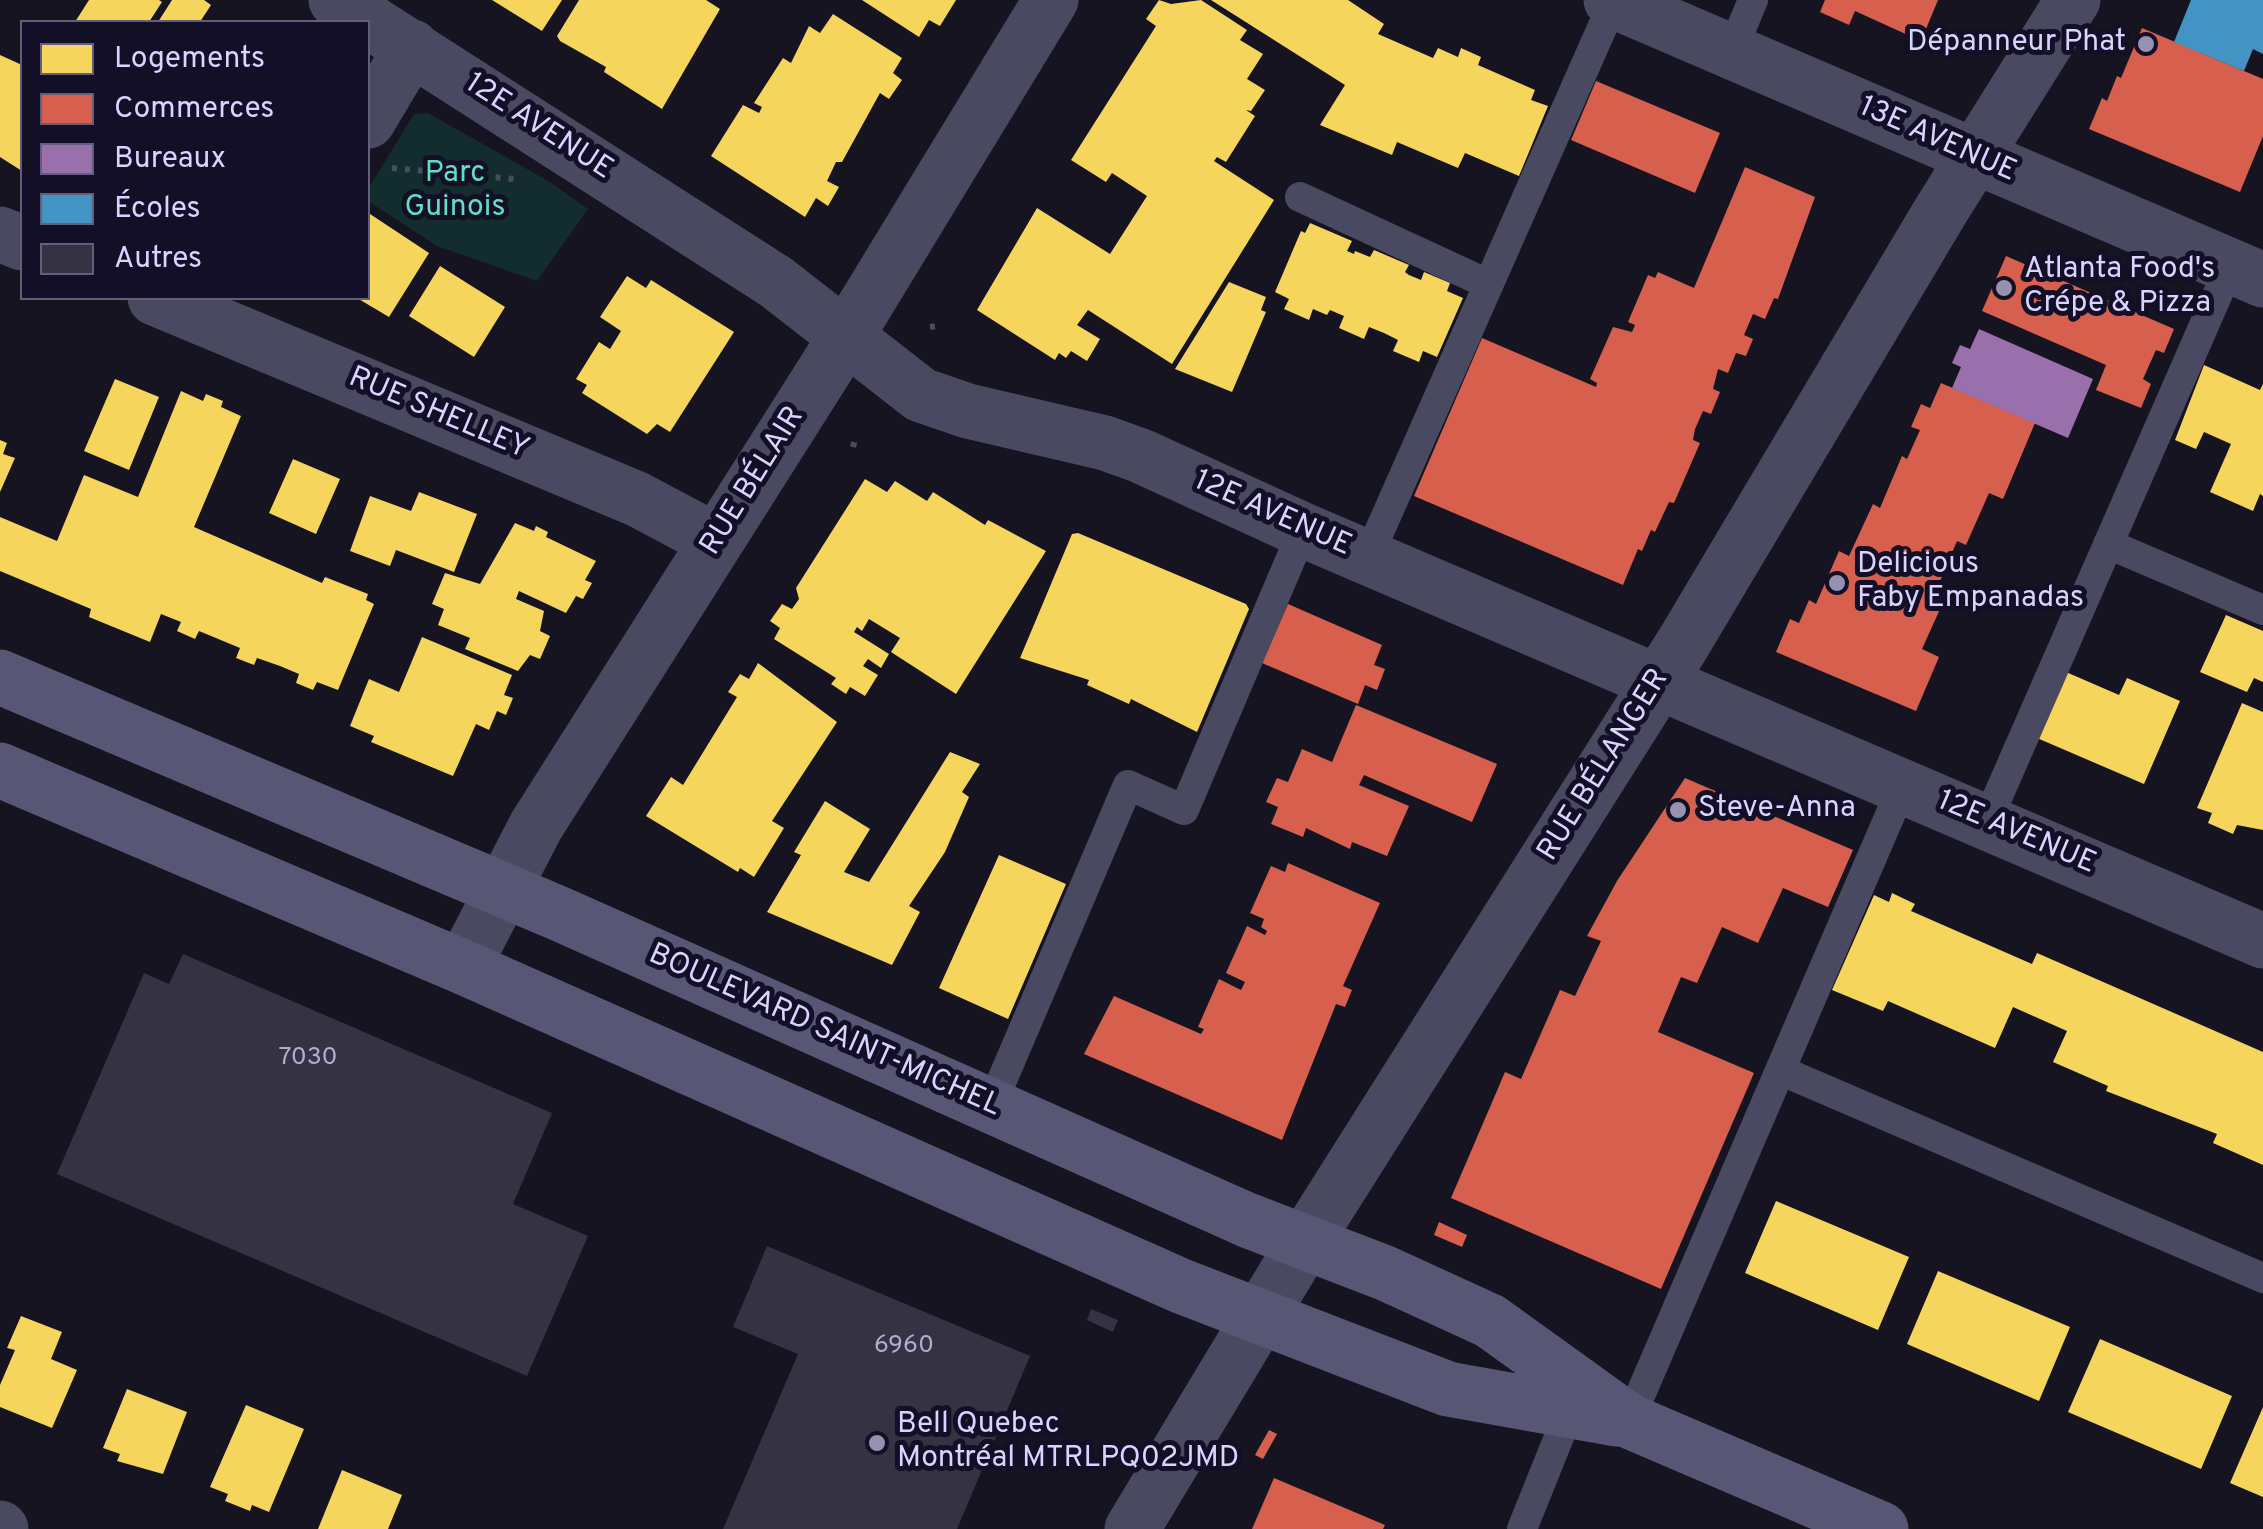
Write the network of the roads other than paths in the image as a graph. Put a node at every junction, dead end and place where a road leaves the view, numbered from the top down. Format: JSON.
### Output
{"nodes":[{"id":1,"x":336,"y":0,"type":"edge"},
{"id":2,"x":1051,"y":0,"type":"edge"},
{"id":3,"x":1753,"y":0,"type":"edge"},
{"id":4,"x":2072,"y":0,"type":"edge"},
{"id":5,"x":1613,"y":1,"type":"edge"},
{"id":6,"x":368,"y":20,"type":"edge"},
{"id":7,"x":370,"y":21,"type":"edge"},
{"id":8,"x":412,"y":48,"type":"junction"},
{"id":9,"x":1731,"y":52,"type":"junction"},
{"id":10,"x":374,"y":144,"type":"edge"},
{"id":11,"x":1975,"y":159,"type":"junction"},
{"id":12,"x":1300,"y":197,"type":"dead end"},
{"id":13,"x":2246,"y":273,"type":"edge"},
{"id":14,"x":1488,"y":284,"type":"junction"},
{"id":15,"x":166,"y":300,"type":"edge"},
{"id":16,"x":252,"y":315,"type":"edge"},
{"id":17,"x":847,"y":335,"type":"junction"},
{"id":18,"x":1303,"y":530,"type":"junction"},
{"id":19,"x":716,"y":541,"type":"junction"},
{"id":20,"x":2108,"y":544,"type":"junction"},
{"id":21,"x":1368,"y":557,"type":"junction"},
{"id":22,"x":2263,"y":610,"type":"edge"},
{"id":23,"x":0,"y":677,"type":"edge"},
{"id":24,"x":1659,"y":681,"type":"junction"},
{"id":25,"x":0,"y":770,"type":"edge"},
{"id":26,"x":1903,"y":785,"type":"junction"},
{"id":27,"x":1987,"y":821,"type":"junction"},
{"id":28,"x":502,"y":891,"type":"junction"},
{"id":29,"x":2263,"y":941,"type":"edge"},
{"id":30,"x":463,"y":967,"type":"junction"},
{"id":31,"x":1782,"y":1071,"type":"junction"},
{"id":32,"x":991,"y":1106,"type":"junction"},
{"id":33,"x":1305,"y":1242,"type":"junction"},
{"id":34,"x":2263,"y":1278,"type":"edge"},
{"id":35,"x":1260,"y":1316,"type":"junction"},
{"id":36,"x":1569,"y":1412,"type":"junction"},
{"id":37,"x":1629,"y":1421,"type":"junction"},
{"id":38,"x":1132,"y":1529,"type":"edge"},
{"id":39,"x":1522,"y":1529,"type":"edge"},
{"id":40,"x":1881,"y":1529,"type":"edge"}],
"edges":[{"from":1,"to":6,"type":"street","name":"12E AVENUE"},
{"from":2,"to":17,"type":"street","name":"RUE BÉLAIR"},
{"from":3,"to":9,"type":"lane"},
{"from":4,"to":11,"type":"street","name":"RUE BÉLANGER"},
{"from":5,"to":9,"type":"street","name":"13E AVENUE"},
{"from":5,"to":14,"type":"lane"},
{"from":7,"to":8,"type":"street","name":"12E AVENUE"},
{"from":8,"to":10,"type":"street"},
{"from":8,"to":17,"type":"street","name":"12E AVENUE"},
{"from":9,"to":11,"type":"street","name":"13E AVENUE"},
{"from":11,"to":13,"type":"street","name":"13E AVENUE"},
{"from":11,"to":24,"type":"street","name":"RUE BÉLANGER"},
{"from":12,"to":14,"type":"lane"},
{"from":13,"to":20,"type":"lane"},
{"from":14,"to":21,"type":"lane"},
{"from":15,"to":16,"type":"street","name":"RUE SHELLEY"},
{"from":16,"to":19,"type":"street","name":"RUE SHELLEY"},
{"from":17,"to":18,"type":"street","name":"12E AVENUE"},
{"from":17,"to":19,"type":"street","name":"RUE BÉLAIR"},
{"from":18,"to":21,"type":"street","name":"12E AVENUE"},
{"from":18,"to":32,"type":"lane"},
{"from":19,"to":28,"type":"street","name":"RUE BÉLAIR"},
{"from":20,"to":22,"type":"lane"},
{"from":20,"to":27,"type":"lane"},
{"from":21,"to":24,"type":"street","name":"12E AVENUE"},
{"from":23,"to":28,"type":"main road","name":"BOULEVARD SAINT-MICHEL"},
{"from":24,"to":26,"type":"street","name":"12E AVENUE"},
{"from":24,"to":33,"type":"street","name":"RUE BÉLANGER"},
{"from":25,"to":30,"type":"main road","name":"BOULEVARD SAINT-MICHEL"},
{"from":26,"to":27,"type":"street","name":"12E AVENUE"},
{"from":26,"to":31,"type":"lane"},
{"from":27,"to":29,"type":"street","name":"12E AVENUE"},
{"from":28,"to":30,"type":"street","name":"RUE BÉLAIR"},
{"from":28,"to":32,"type":"main road","name":"BOULEVARD SAINT-MICHEL"},
{"from":30,"to":35,"type":"main road","name":"BOULEVARD SAINT-MICHEL"},
{"from":31,"to":34,"type":"lane"},
{"from":31,"to":37,"type":"lane"},
{"from":32,"to":33,"type":"main road","name":"BOULEVARD SAINT-MICHEL"},
{"from":33,"to":35,"type":"street","name":"RUE BÉLANGER"},
{"from":33,"to":37,"type":"main road","name":"BOULEVARD SAINT-MICHEL"},
{"from":35,"to":36,"type":"main road","name":"BOULEVARD SAINT-MICHEL"},
{"from":35,"to":38,"type":"street","name":"RUE BÉLANGER"},
{"from":36,"to":37,"type":"main road","name":"BOULEVARD SAINT-MICHEL"},
{"from":36,"to":39,"type":"lane"},
{"from":37,"to":40,"type":"main road","name":"BOULEVARD SAINT-MICHEL"}]}
